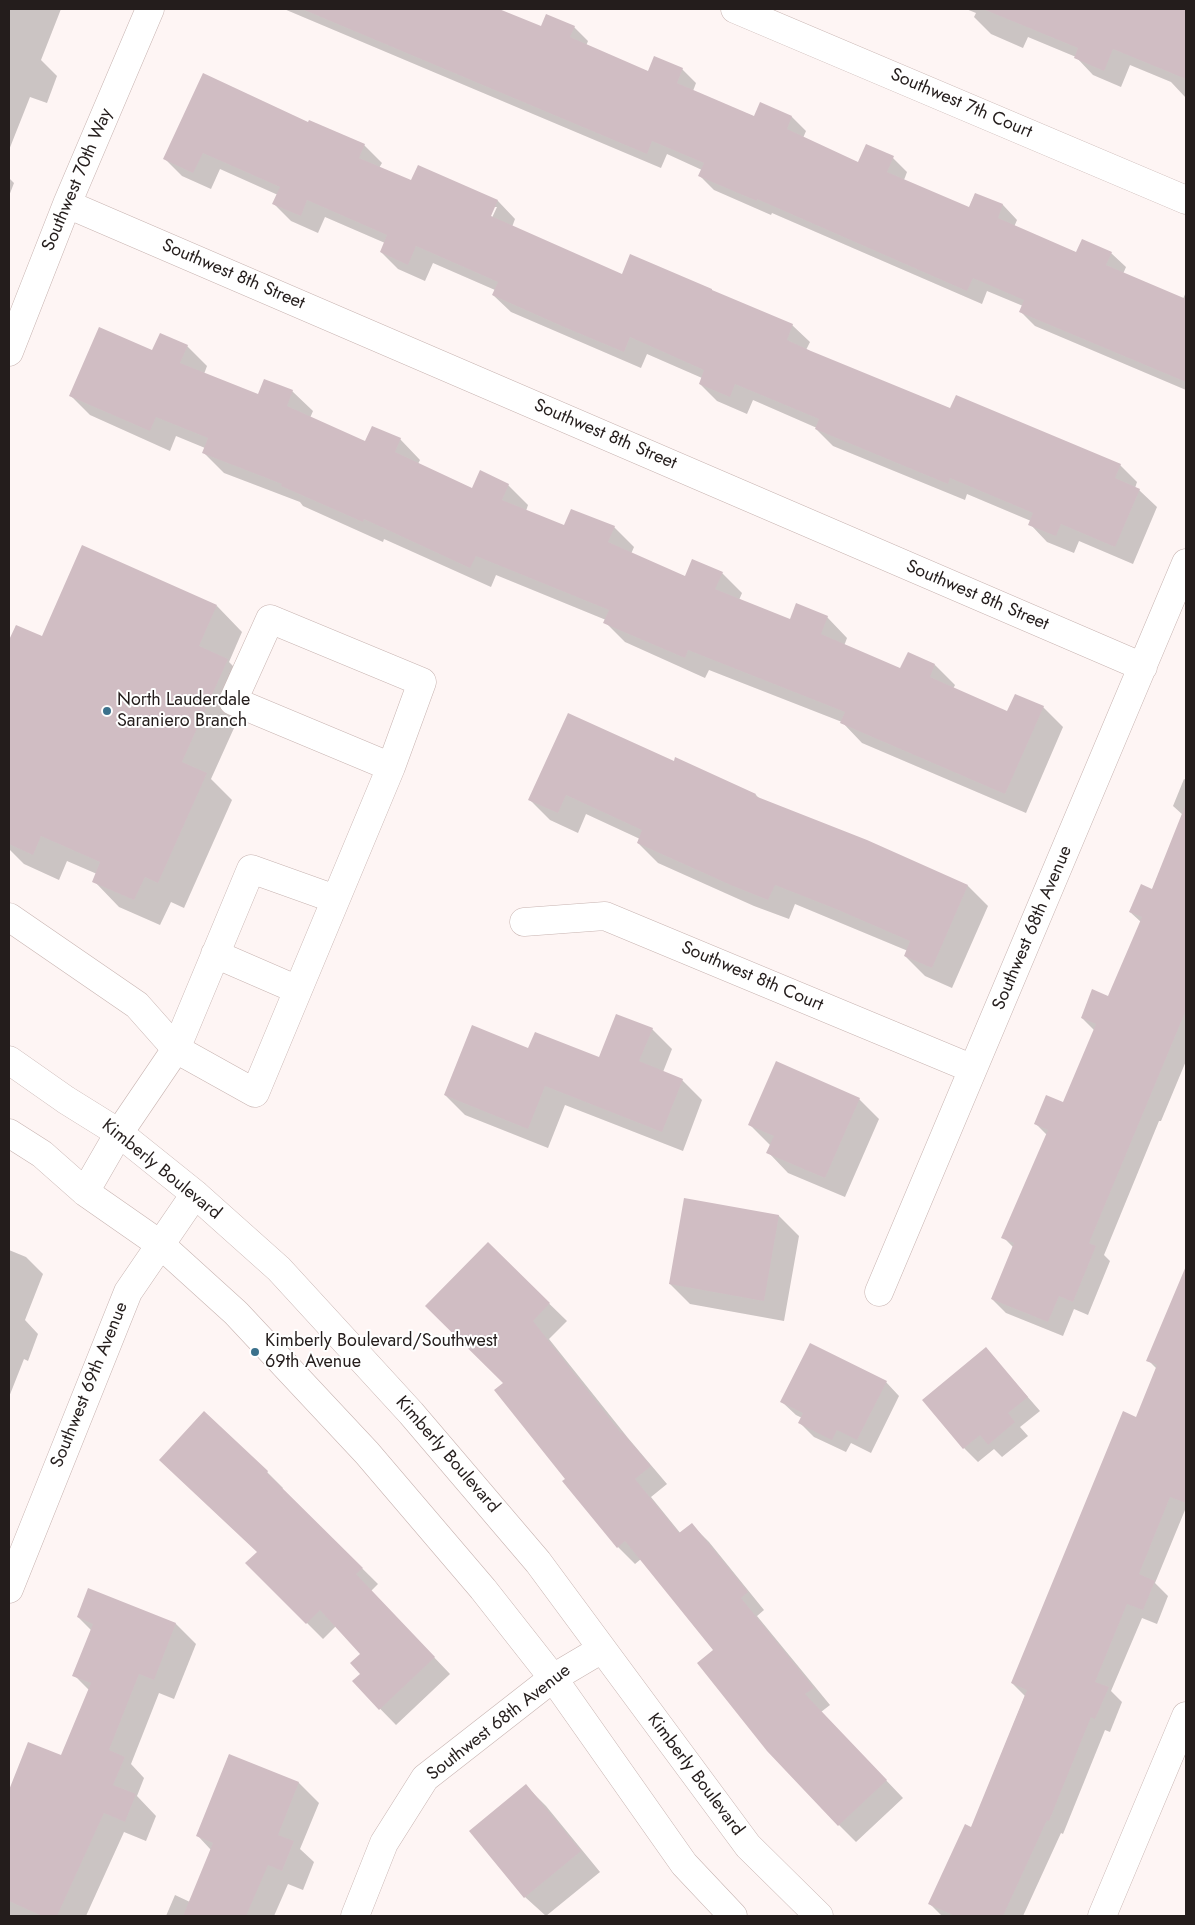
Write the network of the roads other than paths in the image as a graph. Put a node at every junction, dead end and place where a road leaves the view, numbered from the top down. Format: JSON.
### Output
{"nodes":[{"id":1,"x":150,"y":9,"type":"edge"},
{"id":2,"x":736,"y":9,"type":"edge"},
{"id":3,"x":1186,"y":200,"type":"edge"},
{"id":4,"x":67,"y":204,"type":"junction"},
{"id":5,"x":9,"y":352,"type":"edge"},
{"id":6,"x":1186,"y":563,"type":"edge"},
{"id":7,"x":1143,"y":667,"type":"junction"},
{"id":8,"x":391,"y":767,"type":"junction"},
{"id":9,"x":335,"y":899,"type":"junction"},
{"id":10,"x":9,"y":917,"type":"edge"},
{"id":11,"x":524,"y":922,"type":"dead end"},
{"id":12,"x":216,"y":954,"type":"junction"},
{"id":13,"x":298,"y":990,"type":"junction"},
{"id":14,"x":176,"y":1049,"type":"junction"},
{"id":15,"x":9,"y":1060,"type":"edge"},
{"id":16,"x":973,"y":1069,"type":"junction"},
{"id":17,"x":9,"y":1133,"type":"edge"},
{"id":18,"x":119,"y":1133,"type":"junction"},
{"id":19,"x":85,"y":1192,"type":"junction"},
{"id":20,"x":194,"y":1194,"type":"junction"},
{"id":21,"x":161,"y":1245,"type":"junction"},
{"id":22,"x":879,"y":1292,"type":"dead end"},
{"id":23,"x":9,"y":1589,"type":"edge"},
{"id":24,"x":602,"y":1649,"type":"junction"},
{"id":25,"x":553,"y":1678,"type":"junction"},
{"id":26,"x":1186,"y":1716,"type":"edge"},
{"id":27,"x":355,"y":1916,"type":"edge"},
{"id":28,"x":733,"y":1916,"type":"edge"},
{"id":29,"x":819,"y":1916,"type":"edge"},
{"id":30,"x":1102,"y":1916,"type":"edge"}],
"edges":[{"from":1,"to":4,"type":"street","name":"Southwest 70th Way"},
{"from":2,"to":3,"type":"street","name":"Southwest 7th Court"},
{"from":4,"to":5,"type":"street","name":"Southwest 70th Way"},
{"from":4,"to":7,"type":"street","name":"Southwest 8th Street"},
{"from":6,"to":7,"type":"street","name":"Southwest 68th Avenue"},
{"from":7,"to":16,"type":"street","name":"Southwest 68th Avenue"},
{"from":8,"to":8,"type":"street"},
{"from":8,"to":9,"type":"street"},
{"from":9,"to":12,"type":"street"},
{"from":9,"to":13,"type":"street"},
{"from":10,"to":14,"type":"street"},
{"from":11,"to":16,"type":"street","name":"Southwest 8th Court"},
{"from":12,"to":13,"type":"street"},
{"from":12,"to":14,"type":"street"},
{"from":13,"to":14,"type":"street"},
{"from":14,"to":18,"type":"street"},
{"from":15,"to":18,"type":"street","name":"Kimberly Boulevard"},
{"from":16,"to":22,"type":"street","name":"Southwest 68th Avenue"},
{"from":17,"to":19,"type":"street"},
{"from":18,"to":19,"type":"street"},
{"from":18,"to":20,"type":"street","name":"Kimberly Boulevard"},
{"from":19,"to":21,"type":"street"},
{"from":20,"to":21,"type":"street","name":"Southwest 69th Avenue"},
{"from":20,"to":24,"type":"street","name":"Kimberly Boulevard"},
{"from":21,"to":23,"type":"street","name":"Southwest 69th Avenue"},
{"from":21,"to":25,"type":"street"},
{"from":24,"to":25,"type":"street","name":"Southwest 68th Avenue"},
{"from":24,"to":29,"type":"street","name":"Kimberly Boulevard"},
{"from":25,"to":27,"type":"street","name":"Southwest 68th Avenue"},
{"from":25,"to":28,"type":"street"},
{"from":26,"to":30,"type":"street"}]}
